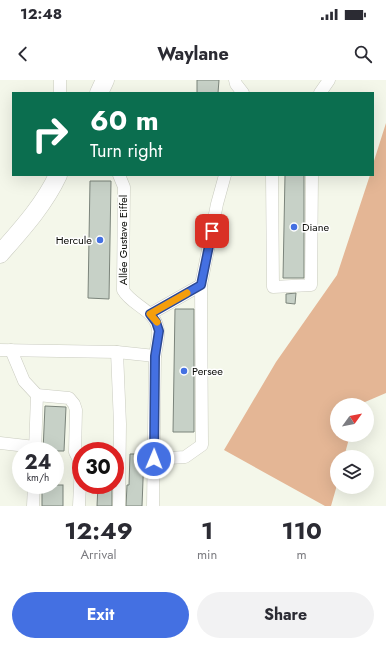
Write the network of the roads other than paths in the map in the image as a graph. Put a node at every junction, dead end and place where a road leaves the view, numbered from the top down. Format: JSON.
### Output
{"nodes":[{"id":1,"x":60,"y":80,"type":"edge"},
{"id":2,"x":105,"y":80,"type":"edge"},
{"id":3,"x":232,"y":80,"type":"edge"},
{"id":4,"x":235,"y":80,"type":"edge"},
{"id":5,"x":329,"y":80,"type":"edge"},
{"id":6,"x":60,"y":92,"type":"edge"},
{"id":7,"x":99,"y":92,"type":"edge"},
{"id":8,"x":230,"y":92,"type":"edge"},
{"id":9,"x":242,"y":92,"type":"edge"},
{"id":10,"x":321,"y":92,"type":"edge"},
{"id":11,"x":58,"y":176,"type":"edge"},
{"id":12,"x":119,"y":176,"type":"edge"},
{"id":13,"x":225,"y":176,"type":"edge"},
{"id":14,"x":272,"y":176,"type":"edge"},
{"id":15,"x":312,"y":176,"type":"edge"},
{"id":16,"x":0,"y":254,"type":"edge"},
{"id":17,"x":201,"y":285,"type":"junction"},
{"id":18,"x":150,"y":314,"type":"junction"},
{"id":19,"x":6,"y":350,"type":"edge"},
{"id":20,"x":117,"y":352,"type":"junction"},
{"id":21,"x":155,"y":356,"type":"junction"},
{"id":22,"x":37,"y":395,"type":"junction"},
{"id":23,"x":35,"y":442,"type":"edge"},
{"id":24,"x":0,"y":443,"type":"edge"},
{"id":25,"x":12,"y":445,"type":"edge"},
{"id":26,"x":154,"y":459,"type":"junction"},
{"id":27,"x":34,"y":494,"type":"edge"},
{"id":28,"x":33,"y":506,"type":"edge"},
{"id":29,"x":79,"y":506,"type":"edge"},
{"id":30,"x":119,"y":506,"type":"edge"},
{"id":31,"x":153,"y":506,"type":"edge"}],
"edges":[{"from":1,"to":6,"type":"street"},
{"from":2,"to":7,"type":"street"},
{"from":3,"to":8,"type":"street"},
{"from":4,"to":9,"type":"street"},
{"from":5,"to":10,"type":"street"},
{"from":11,"to":16,"type":"street"},
{"from":12,"to":18,"type":"street","name":"Allée Gustave Eiffel"},
{"from":13,"to":17,"type":"street"},
{"from":14,"to":15,"type":"street"},
{"from":17,"to":18,"type":"street"},
{"from":17,"to":26,"type":"street"},
{"from":18,"to":21,"type":"street","name":"Allée Gustave Eiffel"},
{"from":19,"to":20,"type":"street"},
{"from":19,"to":22,"type":"street"},
{"from":20,"to":21,"type":"street"},
{"from":20,"to":30,"type":"street"},
{"from":21,"to":26,"type":"street","name":"Allée Gustave Eiffel"},
{"from":22,"to":23,"type":"street"},
{"from":22,"to":29,"type":"street"},
{"from":24,"to":25,"type":"street"},
{"from":26,"to":31,"type":"street","name":"Allée Gustave Eiffel"},
{"from":27,"to":28,"type":"street"}]}
